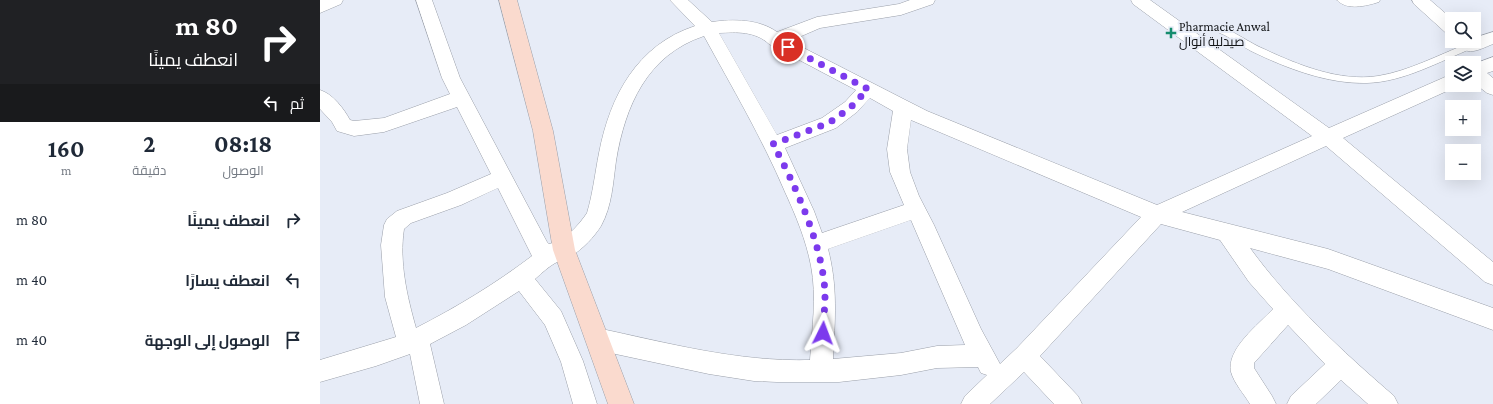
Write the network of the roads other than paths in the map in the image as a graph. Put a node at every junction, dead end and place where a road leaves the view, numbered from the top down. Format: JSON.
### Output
{"nodes":[{"id":1,"x":335,"y":0,"type":"edge"},
{"id":2,"x":424,"y":0,"type":"edge"},
{"id":3,"x":508,"y":0,"type":"edge"},
{"id":4,"x":678,"y":0,"type":"edge"},
{"id":5,"x":927,"y":0,"type":"edge"},
{"id":6,"x":1139,"y":0,"type":"edge"},
{"id":7,"x":1341,"y":0,"type":"edge"},
{"id":8,"x":1376,"y":0,"type":"edge"},
{"id":9,"x":1420,"y":0,"type":"edge"},
{"id":10,"x":320,"y":7,"type":"edge"},
{"id":11,"x":875,"y":7,"type":"edge"},
{"id":12,"x":1445,"y":23,"type":"edge"},
{"id":13,"x":708,"y":28,"type":"junction"},
{"id":14,"x":1184,"y":32,"type":"junction"},
{"id":15,"x":1493,"y":38,"type":"edge"},
{"id":16,"x":775,"y":40,"type":"junction"},
{"id":17,"x":1481,"y":40,"type":"edge"},
{"id":18,"x":1456,"y":48,"type":"edge"},
{"id":19,"x":1493,"y":63,"type":"edge"},
{"id":20,"x":1481,"y":69,"type":"edge"},
{"id":21,"x":1481,"y":78,"type":"edge"},
{"id":22,"x":1445,"y":84,"type":"edge"},
{"id":23,"x":1493,"y":88,"type":"edge"},
{"id":24,"x":868,"y":89,"type":"junction"},
{"id":25,"x":320,"y":97,"type":"edge"},
{"id":26,"x":462,"y":97,"type":"junction"},
{"id":27,"x":903,"y":108,"type":"junction"},
{"id":28,"x":1328,"y":137,"type":"junction"},
{"id":29,"x":773,"y":144,"type":"junction"},
{"id":30,"x":503,"y":177,"type":"junction"},
{"id":31,"x":916,"y":210,"type":"junction"},
{"id":32,"x":1157,"y":214,"type":"junction"},
{"id":33,"x":1227,"y":233,"type":"junction"},
{"id":34,"x":816,"y":244,"type":"junction"},
{"id":35,"x":558,"y":252,"type":"junction"},
{"id":36,"x":1493,"y":274,"type":"edge"},
{"id":37,"x":521,"y":277,"type":"junction"},
{"id":38,"x":1288,"y":309,"type":"junction"},
{"id":39,"x":1493,"y":319,"type":"edge"},
{"id":40,"x":597,"y":339,"type":"junction"},
{"id":41,"x":413,"y":341,"type":"junction"},
{"id":42,"x":983,"y":356,"type":"junction"},
{"id":43,"x":1025,"y":356,"type":"junction"},
{"id":44,"x":1341,"y":365,"type":"junction"},
{"id":45,"x":821,"y":371,"type":"junction"},
{"id":46,"x":320,"y":372,"type":"edge"},
{"id":47,"x":999,"y":380,"type":"junction"},
{"id":48,"x":977,"y":403,"type":"edge"},
{"id":49,"x":432,"y":404,"type":"edge"},
{"id":50,"x":585,"y":404,"type":"edge"},
{"id":51,"x":621,"y":404,"type":"edge"},
{"id":52,"x":1070,"y":404,"type":"edge"},
{"id":53,"x":1264,"y":404,"type":"edge"},
{"id":54,"x":1300,"y":404,"type":"edge"},
{"id":55,"x":1386,"y":404,"type":"edge"}],
"edges":[{"from":1,"to":10,"type":"street"},
{"from":2,"to":26,"type":"street"},
{"from":3,"to":35,"type":"street"},
{"from":4,"to":13,"type":"street"},
{"from":5,"to":11,"type":"street"},
{"from":6,"to":14,"type":"street"},
{"from":7,"to":8,"type":"lane"},
{"from":9,"to":12,"type":"street"},
{"from":11,"to":16,"type":"street"},
{"from":13,"to":16,"type":"street"},
{"from":13,"to":29,"type":"street"},
{"from":13,"to":35,"type":"street"},
{"from":14,"to":18,"type":"lane"},
{"from":14,"to":28,"type":"street"},
{"from":15,"to":17,"type":"street"},
{"from":16,"to":24,"type":"street"},
{"from":19,"to":20,"type":"street"},
{"from":21,"to":23,"type":"street"},
{"from":22,"to":28,"type":"street"},
{"from":24,"to":27,"type":"street"},
{"from":24,"to":29,"type":"street"},
{"from":25,"to":26,"type":"street"},
{"from":26,"to":30,"type":"street"},
{"from":27,"to":31,"type":"street"},
{"from":27,"to":32,"type":"street"},
{"from":28,"to":32,"type":"street"},
{"from":28,"to":36,"type":"street"},
{"from":29,"to":34,"type":"street"},
{"from":30,"to":35,"type":"street"},
{"from":30,"to":41,"type":"street"},
{"from":31,"to":34,"type":"street"},
{"from":31,"to":42,"type":"street"},
{"from":32,"to":33,"type":"street"},
{"from":32,"to":43,"type":"street"},
{"from":33,"to":38,"type":"street"},
{"from":33,"to":39,"type":"street"},
{"from":34,"to":45,"type":"street"},
{"from":35,"to":37,"type":"street"},
{"from":35,"to":40,"type":"street"},
{"from":37,"to":41,"type":"street"},
{"from":37,"to":50,"type":"street"},
{"from":38,"to":44,"type":"street"},
{"from":38,"to":53,"type":"street"},
{"from":40,"to":45,"type":"street"},
{"from":40,"to":51,"type":"street"},
{"from":41,"to":46,"type":"street"},
{"from":41,"to":49,"type":"street"},
{"from":42,"to":45,"type":"street"},
{"from":42,"to":47,"type":"street"},
{"from":43,"to":47,"type":"street"},
{"from":43,"to":52,"type":"street"},
{"from":44,"to":54,"type":"street"},
{"from":44,"to":55,"type":"street"},
{"from":47,"to":48,"type":"street"}]}
